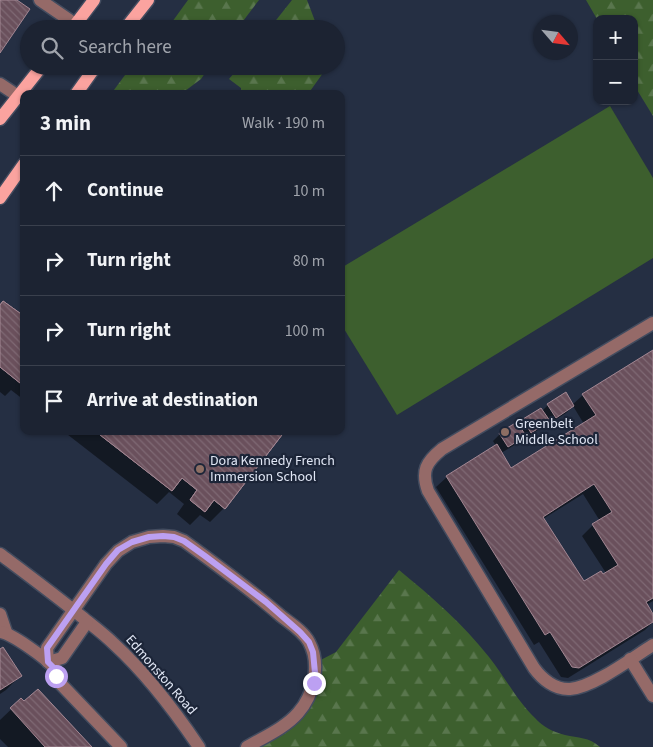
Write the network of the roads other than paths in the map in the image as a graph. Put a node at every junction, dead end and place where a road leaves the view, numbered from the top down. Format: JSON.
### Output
{"nodes":[{"id":1,"x":40,"y":0,"type":"edge"},
{"id":2,"x":94,"y":0,"type":"edge"},
{"id":3,"x":148,"y":0,"type":"edge"},
{"id":4,"x":65,"y":20,"type":"edge"},
{"id":5,"x":78,"y":20,"type":"edge"},
{"id":6,"x":132,"y":20,"type":"edge"},
{"id":7,"x":35,"y":75,"type":"edge"},
{"id":8,"x":90,"y":75,"type":"edge"},
{"id":9,"x":0,"y":84,"type":"edge"},
{"id":10,"x":23,"y":90,"type":"edge"},
{"id":11,"x":79,"y":90,"type":"edge"},
{"id":12,"x":20,"y":94,"type":"edge"},
{"id":13,"x":18,"y":96,"type":"junction"},
{"id":14,"x":0,"y":120,"type":"edge"},
{"id":15,"x":20,"y":170,"type":"edge"},
{"id":16,"x":0,"y":198,"type":"edge"},
{"id":17,"x":653,"y":323,"type":"edge"},
{"id":18,"x":0,"y":554,"type":"edge"},
{"id":19,"x":73,"y":610,"type":"junction"},
{"id":20,"x":0,"y":614,"type":"edge"},
{"id":21,"x":88,"y":622,"type":"junction"},
{"id":22,"x":3,"y":632,"type":"edge"},
{"id":23,"x":653,"y":645,"type":"edge"},
{"id":24,"x":630,"y":659,"type":"junction"},
{"id":25,"x":48,"y":662,"type":"junction"},
{"id":26,"x":653,"y":696,"type":"edge"},
{"id":27,"x":120,"y":747,"type":"edge"},
{"id":28,"x":199,"y":747,"type":"edge"},
{"id":29,"x":247,"y":747,"type":"edge"}],
"edges":[{"from":1,"to":4,"type":"street"},
{"from":2,"to":5,"type":"main road"},
{"from":3,"to":6,"type":"main road"},
{"from":7,"to":10,"type":"main road"},
{"from":8,"to":11,"type":"main road"},
{"from":9,"to":13,"type":"street"},
{"from":12,"to":13,"type":"main road"},
{"from":13,"to":14,"type":"main road"},
{"from":15,"to":16,"type":"main road"},
{"from":17,"to":24,"type":"street"},
{"from":18,"to":19,"type":"street","name":"Edmonston Road"},
{"from":19,"to":21,"type":"street","name":"Edmonston Road"},
{"from":19,"to":25,"type":"street"},
{"from":19,"to":29,"type":"street"},
{"from":20,"to":22,"type":"street"},
{"from":21,"to":25,"type":"street"},
{"from":21,"to":28,"type":"street","name":"Edmonston Road"},
{"from":22,"to":25,"type":"street"},
{"from":23,"to":24,"type":"street"},
{"from":24,"to":26,"type":"street"},
{"from":25,"to":27,"type":"street"}]}
